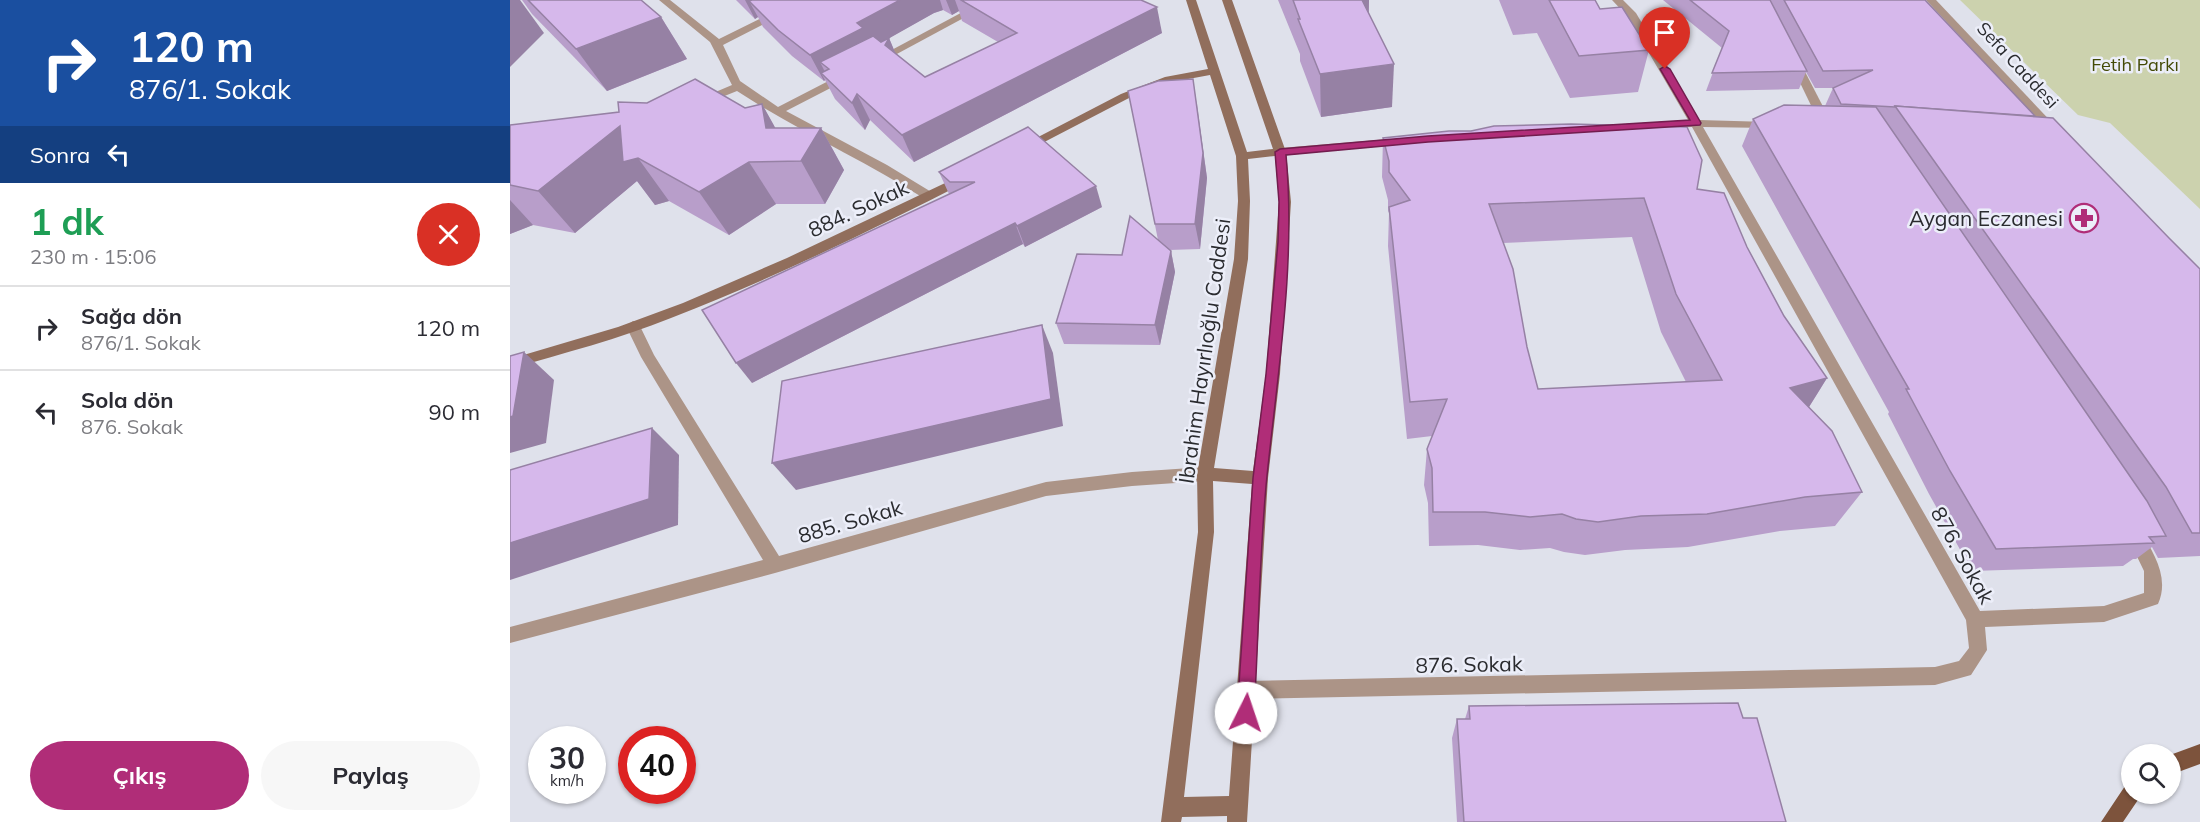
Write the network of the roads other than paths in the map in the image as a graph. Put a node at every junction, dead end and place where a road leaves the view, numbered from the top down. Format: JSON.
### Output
{"nodes":[{"id":1,"x":664,"y":0,"type":"edge"},
{"id":2,"x":806,"y":0,"type":"edge"},
{"id":3,"x":992,"y":0,"type":"edge"},
{"id":4,"x":1191,"y":0,"type":"edge"},
{"id":5,"x":1227,"y":0,"type":"edge"},
{"id":6,"x":1617,"y":0,"type":"edge"},
{"id":7,"x":1932,"y":0,"type":"edge"},
{"id":8,"x":717,"y":44,"type":"junction"},
{"id":9,"x":1792,"y":56,"type":"edge"},
{"id":10,"x":872,"y":63,"type":"edge"},
{"id":11,"x":861,"y":68,"type":"edge"},
{"id":12,"x":1214,"y":71,"type":"junction"},
{"id":13,"x":739,"y":86,"type":"junction"},
{"id":14,"x":693,"y":106,"type":"edge"},
{"id":15,"x":778,"y":111,"type":"junction"},
{"id":16,"x":1696,"y":123,"type":"junction"},
{"id":17,"x":1780,"y":125,"type":"edge"},
{"id":18,"x":1827,"y":127,"type":"edge"},
{"id":19,"x":1616,"y":128,"type":"edge"},
{"id":20,"x":1416,"y":140,"type":"edge"},
{"id":21,"x":2043,"y":142,"type":"edge"},
{"id":22,"x":1280,"y":152,"type":"junction"},
{"id":23,"x":1011,"y":154,"type":"edge"},
{"id":24,"x":1242,"y":156,"type":"junction"},
{"id":25,"x":970,"y":175,"type":"edge"},
{"id":26,"x":929,"y":196,"type":"junction"},
{"id":27,"x":633,"y":326,"type":"junction"},
{"id":28,"x":510,"y":364,"type":"edge"},
{"id":29,"x":1206,"y":474,"type":"junction"},
{"id":30,"x":1260,"y":478,"type":"junction"},
{"id":31,"x":2126,"y":518,"type":"edge"},
{"id":32,"x":775,"y":565,"type":"junction"},
{"id":33,"x":1975,"y":619,"type":"junction"},
{"id":34,"x":510,"y":635,"type":"edge"},
{"id":35,"x":1248,"y":690,"type":"junction"},
{"id":36,"x":2200,"y":754,"type":"edge"},
{"id":37,"x":2181,"y":761,"type":"edge"},
{"id":38,"x":2124,"y":804,"type":"edge"},
{"id":39,"x":1238,"y":814,"type":"edge"},
{"id":40,"x":1172,"y":815,"type":"edge"},
{"id":41,"x":2111,"y":822,"type":"edge"}],
"edges":[{"from":1,"to":8,"type":"street"},
{"from":2,"to":8,"type":"street"},
{"from":3,"to":10,"type":"street"},
{"from":4,"to":12,"type":"street","name":"İbrahim Hayırlıoğlu Caddesi"},
{"from":5,"to":22,"type":"street"},
{"from":6,"to":16,"type":"street","name":"876. Sokak"},
{"from":7,"to":21,"type":"street","name":"Sefa Caddesi"},
{"from":8,"to":13,"type":"street"},
{"from":9,"to":18,"type":"street"},
{"from":11,"to":15,"type":"street"},
{"from":12,"to":23,"type":"street"},
{"from":12,"to":24,"type":"street","name":"İbrahim Hayırlıoğlu Caddesi"},
{"from":13,"to":14,"type":"street"},
{"from":13,"to":15,"type":"street"},
{"from":15,"to":26,"type":"street"},
{"from":16,"to":17,"type":"street"},
{"from":16,"to":19,"type":"street"},
{"from":16,"to":33,"type":"street","name":"876. Sokak"},
{"from":20,"to":22,"type":"street"},
{"from":22,"to":24,"type":"street"},
{"from":22,"to":30,"type":"street"},
{"from":24,"to":29,"type":"street","name":"İbrahim Hayırlıoğlu Caddesi"},
{"from":25,"to":26,"type":"street","name":"884. Sokak"},
{"from":26,"to":27,"type":"street","name":"884. Sokak"},
{"from":27,"to":28,"type":"street","name":"884. Sokak"},
{"from":27,"to":32,"type":"street"},
{"from":29,"to":30,"type":"street"},
{"from":29,"to":32,"type":"street","name":"885. Sokak"},
{"from":29,"to":40,"type":"street","name":"İbrahim Hayırlıoğlu Caddesi"},
{"from":30,"to":35,"type":"street"},
{"from":31,"to":33,"type":"street"},
{"from":32,"to":34,"type":"street","name":"885. Sokak"},
{"from":33,"to":35,"type":"street","name":"876. Sokak"},
{"from":35,"to":39,"type":"street"},
{"from":36,"to":37,"type":"main road"},
{"from":38,"to":41,"type":"main road"},
{"from":39,"to":40,"type":"street"}]}
